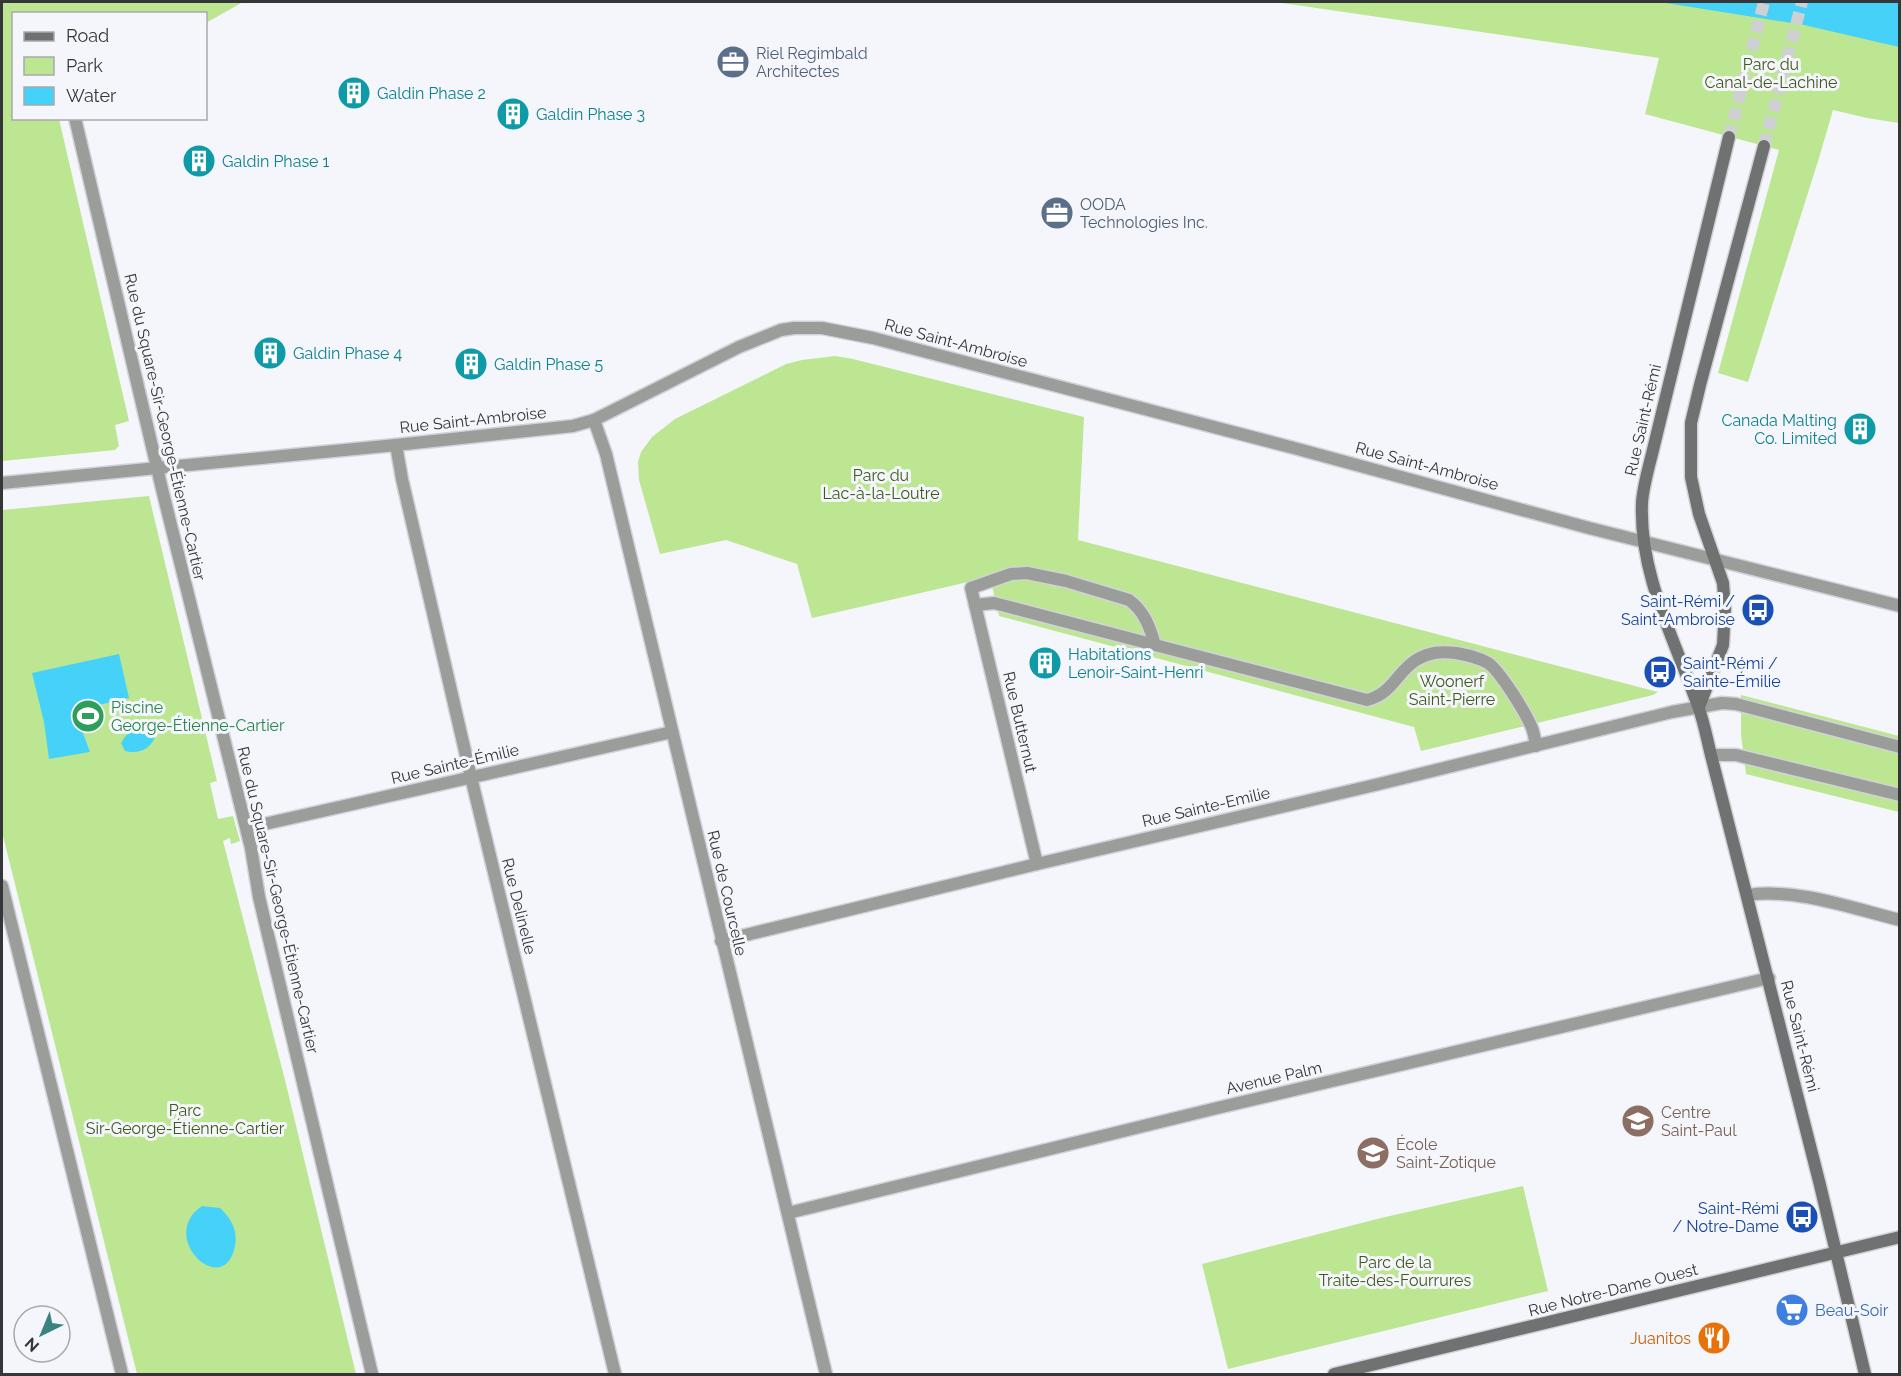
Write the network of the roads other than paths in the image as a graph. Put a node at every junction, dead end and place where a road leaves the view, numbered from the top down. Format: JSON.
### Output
{"nodes":[{"id":1,"x":75,"y":120,"type":"edge"},
{"id":2,"x":1729,"y":137,"type":"tunnel mouth"},
{"id":3,"x":1764,"y":146,"type":"tunnel mouth"},
{"id":4,"x":594,"y":420,"type":"junction"},
{"id":5,"x":396,"y":445,"type":"junction"},
{"id":6,"x":157,"y":468,"type":"junction"},
{"id":7,"x":2,"y":483,"type":"edge"},
{"id":8,"x":1644,"y":541,"type":"junction"},
{"id":9,"x":1715,"y":559,"type":"junction"},
{"id":10,"x":975,"y":605,"type":"junction"},
{"id":11,"x":1899,"y":606,"type":"edge"},
{"id":12,"x":1155,"y":645,"type":"junction"},
{"id":13,"x":1699,"y":707,"type":"junction"},
{"id":14,"x":672,"y":732,"type":"junction"},
{"id":15,"x":1536,"y":746,"type":"junction"},
{"id":16,"x":1899,"y":747,"type":"edge"},
{"id":17,"x":1711,"y":755,"type":"junction"},
{"id":18,"x":471,"y":777,"type":"junction"},
{"id":19,"x":1899,"y":795,"type":"edge"},
{"id":20,"x":247,"y":828,"type":"junction"},
{"id":21,"x":1037,"y":864,"type":"junction"},
{"id":22,"x":2,"y":886,"type":"edge"},
{"id":23,"x":1748,"y":895,"type":"junction"},
{"id":24,"x":1899,"y":920,"type":"edge"},
{"id":25,"x":721,"y":941,"type":"junction"},
{"id":26,"x":1769,"y":978,"type":"junction"},
{"id":27,"x":788,"y":1213,"type":"junction"},
{"id":28,"x":1899,"y":1237,"type":"edge"},
{"id":29,"x":1836,"y":1253,"type":"junction"},
{"id":30,"x":122,"y":1374,"type":"edge"},
{"id":31,"x":372,"y":1374,"type":"edge"},
{"id":32,"x":615,"y":1374,"type":"edge"},
{"id":33,"x":826,"y":1374,"type":"edge"},
{"id":34,"x":1334,"y":1374,"type":"edge"},
{"id":35,"x":1865,"y":1374,"type":"edge"}],
"edges":[{"from":1,"to":6,"type":"street","name":"Rue du Square-Sir-George-Étienne-Cartier"},
{"from":2,"to":8,"type":"main road","name":"Rue Saint-Rémi"},
{"from":3,"to":9,"type":"main road"},
{"from":4,"to":5,"type":"street","name":"Rue Saint-Ambroise"},
{"from":4,"to":8,"type":"street","name":"Rue Saint-Ambroise"},
{"from":4,"to":14,"type":"street","name":"Rue de Courcelle"},
{"from":5,"to":6,"type":"street","name":"Rue Saint-Ambroise"},
{"from":5,"to":18,"type":"street","name":"Rue Delinelle"},
{"from":6,"to":7,"type":"street","name":"Rue Saint-Ambroise"},
{"from":6,"to":20,"type":"street","name":"Rue du Square-Sir-George-Étienne-Cartier"},
{"from":8,"to":9,"type":"street","name":"Rue Saint-Ambroise"},
{"from":8,"to":13,"type":"main road","name":"Rue Saint-Rémi"},
{"from":9,"to":11,"type":"street","name":"Rue Saint-Ambroise"},
{"from":9,"to":13,"type":"main road"},
{"from":10,"to":12,"type":"street"},
{"from":10,"to":12,"type":"street","name":"Rue Butternut"},
{"from":10,"to":21,"type":"street","name":"Rue Butternut"},
{"from":12,"to":15,"type":"street"},
{"from":13,"to":15,"type":"street","name":"Rue Sainte-Emilie"},
{"from":13,"to":16,"type":"street"},
{"from":13,"to":17,"type":"main road","name":"Rue Saint-Rémi"},
{"from":14,"to":18,"type":"street","name":"Rue Sainte-Émilie"},
{"from":14,"to":25,"type":"street","name":"Rue de Courcelle"},
{"from":15,"to":21,"type":"street","name":"Rue Sainte-Emilie"},
{"from":17,"to":19,"type":"street"},
{"from":17,"to":23,"type":"main road","name":"Rue Saint-Rémi"},
{"from":18,"to":20,"type":"street","name":"Rue Sainte-Émilie"},
{"from":18,"to":32,"type":"street","name":"Rue Delinelle"},
{"from":20,"to":31,"type":"street","name":"Rue du Square-Sir-George-Étienne-Cartier"},
{"from":21,"to":25,"type":"street","name":"Rue Sainte-Emilie"},
{"from":22,"to":30,"type":"street"},
{"from":23,"to":24,"type":"street"},
{"from":23,"to":26,"type":"main road","name":"Rue Saint-Rémi"},
{"from":25,"to":27,"type":"street","name":"Rue de Courcelle"},
{"from":26,"to":27,"type":"street","name":"Avenue Palm"},
{"from":26,"to":29,"type":"main road","name":"Rue Saint-Rémi"},
{"from":27,"to":33,"type":"street","name":"Rue de Courcelle"},
{"from":28,"to":29,"type":"main road","name":"Rue Notre-Dame Ouest"},
{"from":29,"to":34,"type":"main road","name":"Rue Notre-Dame Ouest"},
{"from":29,"to":35,"type":"main road","name":"Rue Saint-Rémi"}]}
